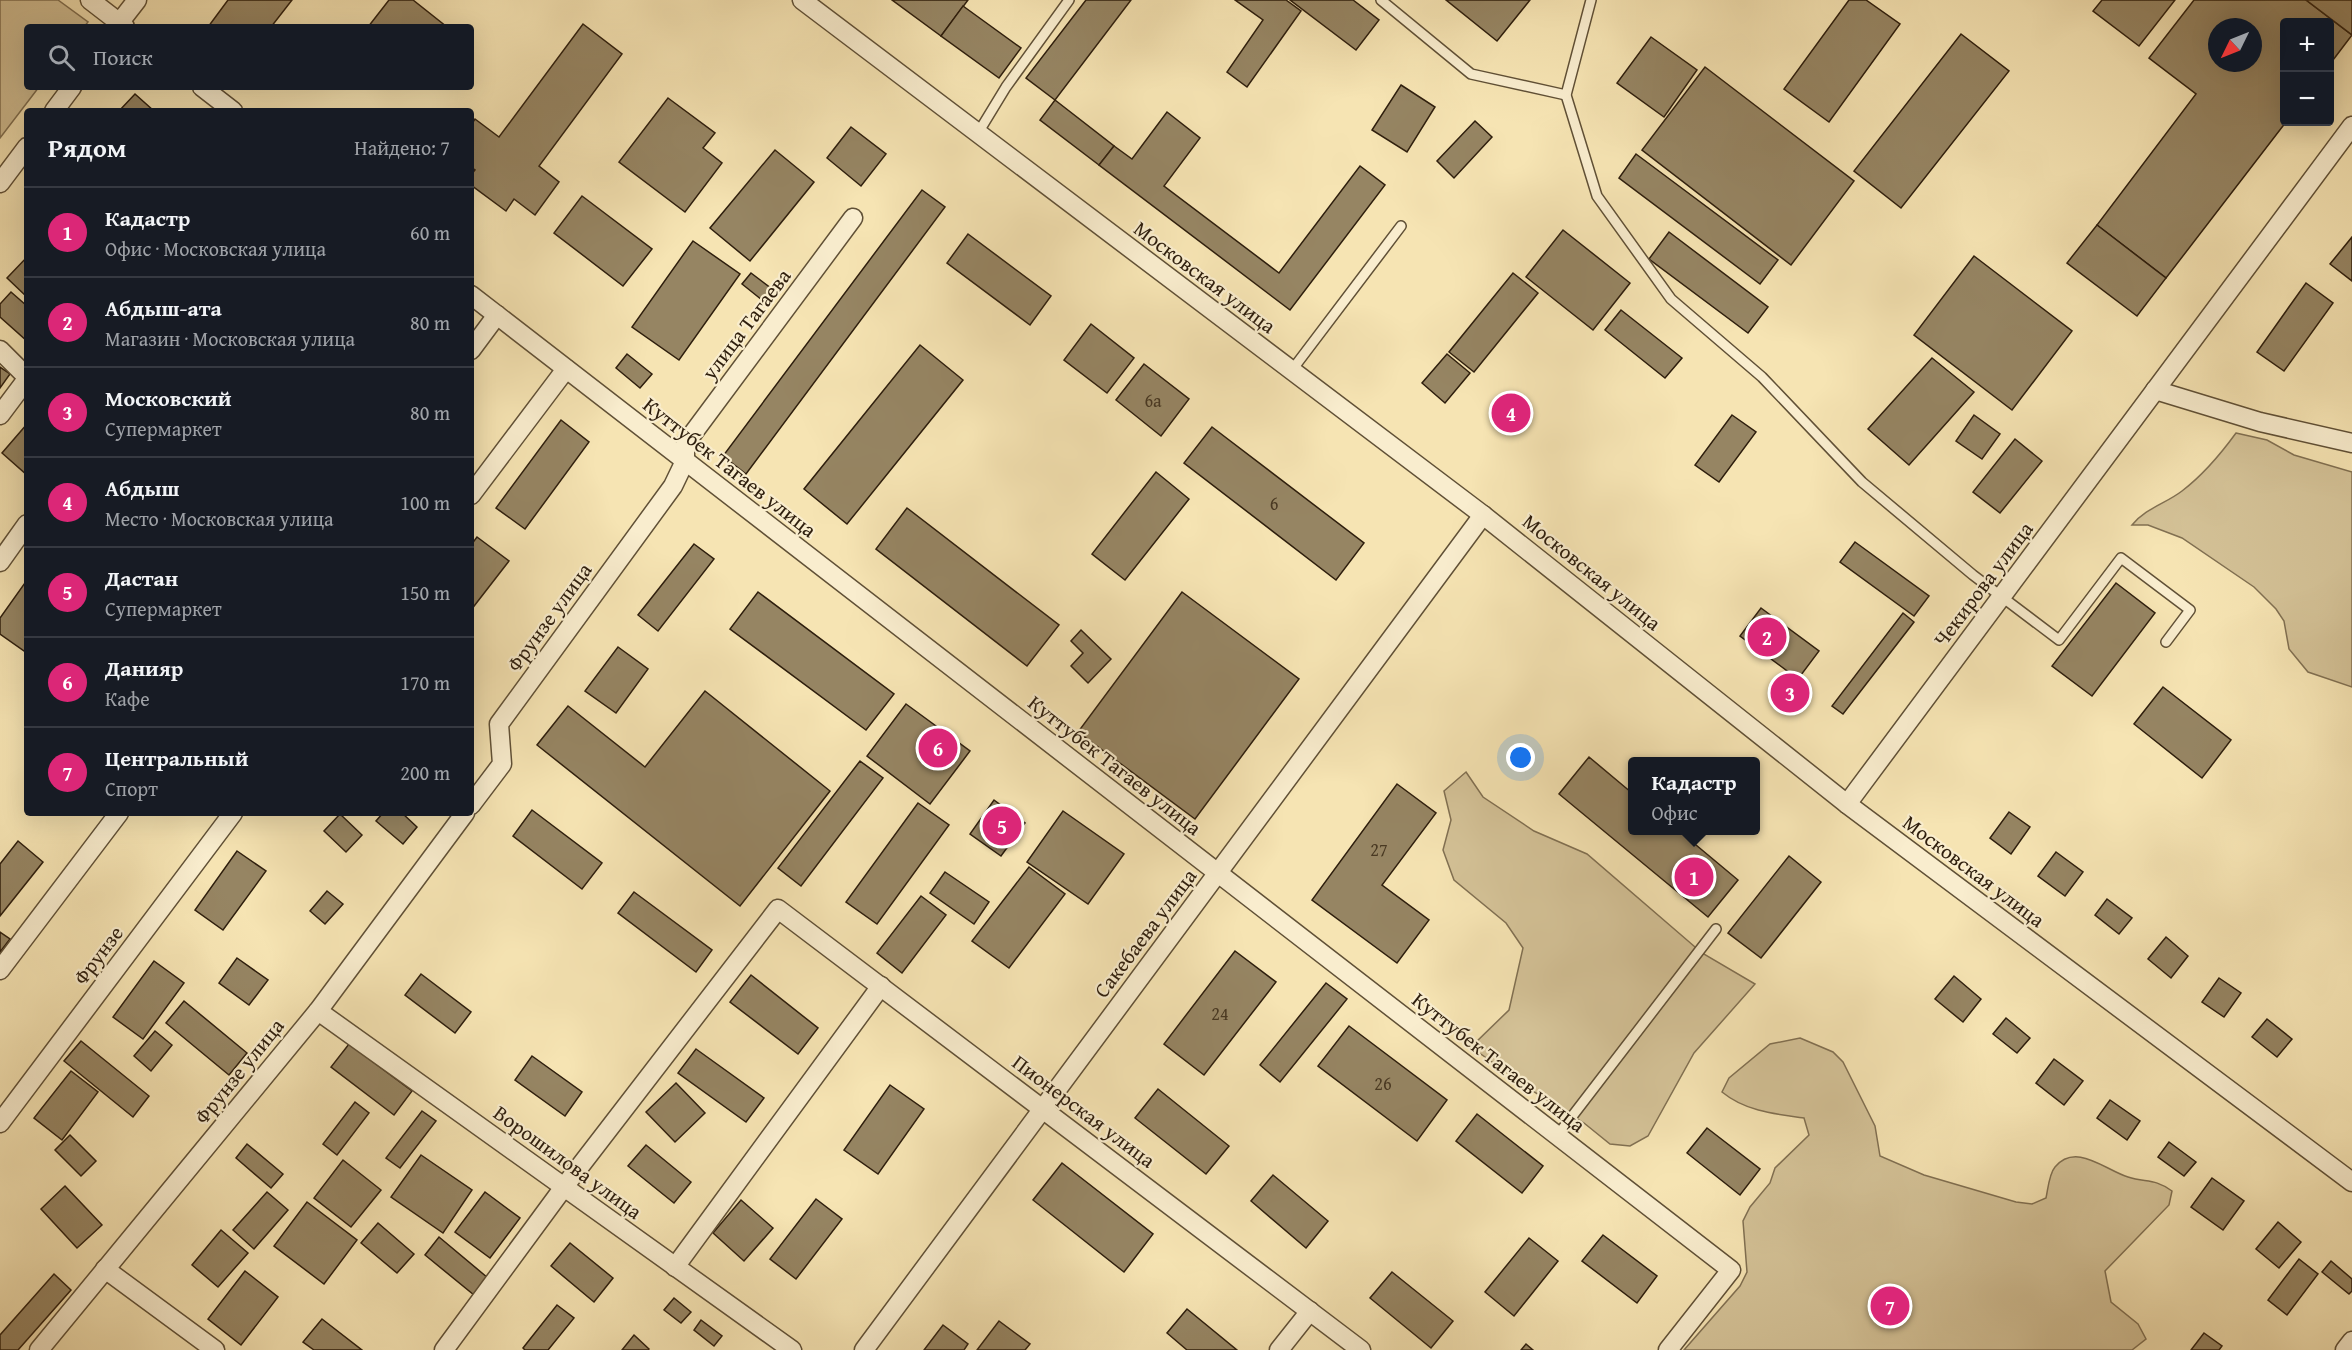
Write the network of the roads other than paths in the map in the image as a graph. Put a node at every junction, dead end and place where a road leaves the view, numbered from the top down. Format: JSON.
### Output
{"nodes":[{"id":1,"x":90,"y":0,"type":"edge"},
{"id":2,"x":137,"y":0,"type":"edge"},
{"id":3,"x":802,"y":0,"type":"edge"},
{"id":4,"x":1069,"y":0,"type":"edge"},
{"id":5,"x":1381,"y":0,"type":"edge"},
{"id":6,"x":1591,"y":0,"type":"edge"},
{"id":7,"x":118,"y":24,"type":"edge"},
{"id":8,"x":121,"y":24,"type":"edge"},
{"id":9,"x":70,"y":90,"type":"edge"},
{"id":10,"x":206,"y":90,"type":"edge"},
{"id":11,"x":1566,"y":95,"type":"junction"},
{"id":12,"x":56,"y":108,"type":"edge"},
{"id":13,"x":229,"y":108,"type":"edge"},
{"id":14,"x":2352,"y":126,"type":"edge"},
{"id":15,"x":978,"y":133,"type":"junction"},
{"id":16,"x":24,"y":151,"type":"edge"},
{"id":17,"x":0,"y":183,"type":"edge"},
{"id":18,"x":853,"y":218,"type":"dead end"},
{"id":19,"x":1401,"y":226,"type":"dead end"},
{"id":20,"x":474,"y":297,"type":"edge"},
{"id":21,"x":497,"y":315,"type":"junction"},
{"id":22,"x":474,"y":346,"type":"edge"},
{"id":23,"x":0,"y":350,"type":"edge"},
{"id":24,"x":566,"y":369,"type":"junction"},
{"id":25,"x":1292,"y":370,"type":"junction"},
{"id":26,"x":24,"y":375,"type":"edge"},
{"id":27,"x":24,"y":382,"type":"edge"},
{"id":28,"x":2155,"y":390,"type":"junction"},
{"id":29,"x":0,"y":415,"type":"edge"},
{"id":30,"x":2352,"y":443,"type":"edge"},
{"id":31,"x":685,"y":461,"type":"junction"},
{"id":32,"x":474,"y":491,"type":"edge"},
{"id":33,"x":1484,"y":515,"type":"junction"},
{"id":34,"x":24,"y":528,"type":"edge"},
{"id":35,"x":0,"y":562,"type":"edge"},
{"id":36,"x":2001,"y":597,"type":"junction"},
{"id":37,"x":2166,"y":642,"type":"dead end"},
{"id":38,"x":474,"y":801,"type":"edge"},
{"id":39,"x":1847,"y":804,"type":"junction"},
{"id":40,"x":117,"y":816,"type":"edge"},
{"id":41,"x":231,"y":816,"type":"edge"},
{"id":42,"x":463,"y":816,"type":"edge"},
{"id":43,"x":1218,"y":873,"type":"junction"},
{"id":44,"x":1716,"y":929,"type":"dead end"},
{"id":45,"x":0,"y":970,"type":"edge"},
{"id":46,"x":881,"y":986,"type":"junction"},
{"id":47,"x":318,"y":1011,"type":"junction"},
{"id":48,"x":1044,"y":1108,"type":"junction"},
{"id":49,"x":0,"y":1123,"type":"edge"},
{"id":50,"x":1557,"y":1136,"type":"junction"},
{"id":51,"x":2352,"y":1182,"type":"edge"},
{"id":52,"x":564,"y":1187,"type":"junction"},
{"id":53,"x":675,"y":1266,"type":"junction"},
{"id":54,"x":105,"y":1269,"type":"junction"},
{"id":55,"x":1310,"y":1311,"type":"junction"},
{"id":56,"x":2352,"y":1341,"type":"edge"},
{"id":57,"x":39,"y":1350,"type":"edge"},
{"id":58,"x":215,"y":1350,"type":"edge"},
{"id":59,"x":444,"y":1350,"type":"edge"},
{"id":60,"x":792,"y":1350,"type":"edge"},
{"id":61,"x":864,"y":1350,"type":"edge"},
{"id":62,"x":1279,"y":1350,"type":"edge"},
{"id":63,"x":1362,"y":1350,"type":"edge"},
{"id":64,"x":1668,"y":1350,"type":"edge"},
{"id":65,"x":2345,"y":1350,"type":"edge"}],
"edges":[{"from":1,"to":7,"type":"street"},
{"from":2,"to":8,"type":"street"},
{"from":3,"to":15,"type":"street","name":"Московская улица"},
{"from":4,"to":15,"type":"lane"},
{"from":5,"to":11,"type":"lane"},
{"from":6,"to":11,"type":"lane"},
{"from":9,"to":12,"type":"street"},
{"from":10,"to":13,"type":"street"},
{"from":11,"to":36,"type":"lane"},
{"from":14,"to":28,"type":"street","name":"Чекирова улица"},
{"from":15,"to":25,"type":"street","name":"Московская улица"},
{"from":16,"to":17,"type":"street"},
{"from":18,"to":31,"type":"street","name":"улица Тагаева"},
{"from":19,"to":25,"type":"lane"},
{"from":20,"to":21,"type":"street","name":"Куттубек Тагаев улица"},
{"from":21,"to":22,"type":"street"},
{"from":21,"to":24,"type":"street","name":"Куттубек Тагаев улица"},
{"from":23,"to":26,"type":"street"},
{"from":24,"to":31,"type":"street","name":"Куттубек Тагаев улица"},
{"from":24,"to":32,"type":"street"},
{"from":25,"to":33,"type":"street","name":"Московская улица"},
{"from":27,"to":29,"type":"street"},
{"from":28,"to":30,"type":"street"},
{"from":28,"to":36,"type":"street","name":"Чекирова улица"},
{"from":31,"to":38,"type":"street","name":"Фрунзе улица"},
{"from":31,"to":43,"type":"street","name":"Куттубек Тагаев улица"},
{"from":33,"to":39,"type":"street","name":"Московская улица"},
{"from":33,"to":43,"type":"street","name":"Сакебаева улица"},
{"from":34,"to":35,"type":"street"},
{"from":36,"to":37,"type":"lane"},
{"from":36,"to":39,"type":"street","name":"Чекирова улица"},
{"from":39,"to":51,"type":"street","name":"Московская улица"},
{"from":40,"to":45,"type":"street"},
{"from":41,"to":49,"type":"street","name":"Фрунзе"},
{"from":42,"to":47,"type":"street","name":"Фрунзе улица"},
{"from":43,"to":48,"type":"street","name":"Сакебаева улица"},
{"from":43,"to":50,"type":"street","name":"Куттубек Тагаев улица"},
{"from":44,"to":50,"type":"lane"},
{"from":46,"to":48,"type":"street","name":"Пионерская улица"},
{"from":46,"to":52,"type":"street","name":"Пионерская улица"},
{"from":46,"to":53,"type":"street"},
{"from":47,"to":52,"type":"street","name":"Ворошилова улица"},
{"from":47,"to":54,"type":"street","name":"Фрунзе улица"},
{"from":48,"to":55,"type":"street","name":"Пионерская улица"},
{"from":48,"to":61,"type":"street","name":"Сакебаева улица"},
{"from":50,"to":64,"type":"street","name":"Куттубек Тагаев улица"},
{"from":52,"to":53,"type":"street","name":"Ворошилова улица"},
{"from":52,"to":59,"type":"street"},
{"from":53,"to":60,"type":"street","name":"Ворошилова улица"},
{"from":54,"to":57,"type":"street","name":"Фрунзе улица"},
{"from":54,"to":58,"type":"street"},
{"from":55,"to":62,"type":"street"},
{"from":55,"to":63,"type":"street","name":"Пионерская улица"},
{"from":56,"to":65,"type":"street"}]}
